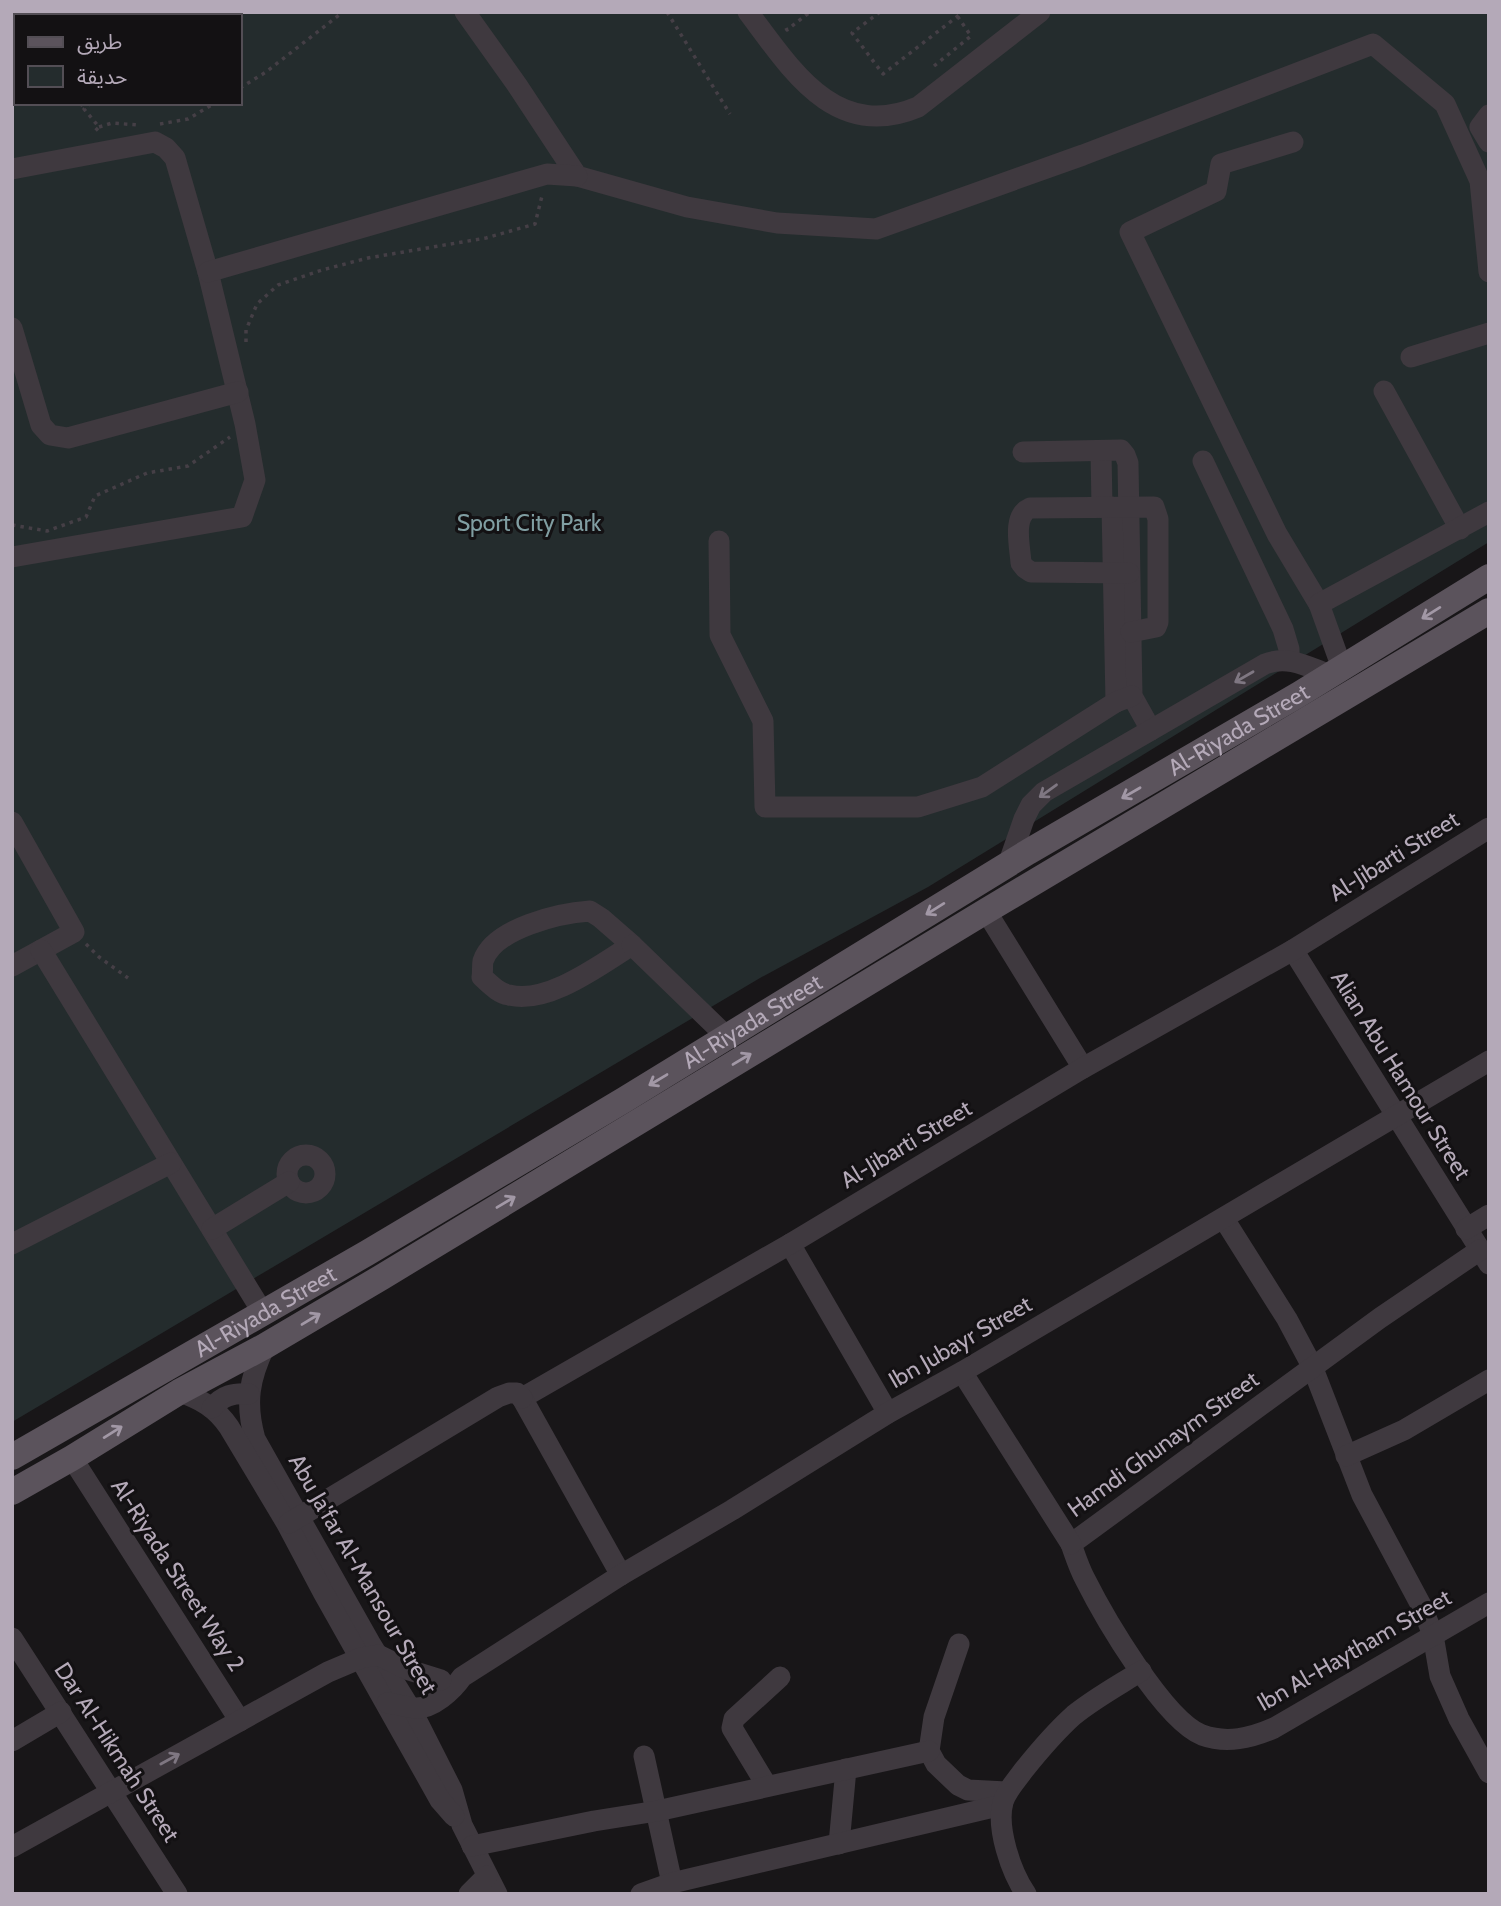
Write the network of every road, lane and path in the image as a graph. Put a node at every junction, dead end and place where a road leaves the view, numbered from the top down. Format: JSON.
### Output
{"nodes":[{"id":1,"x":344,"y":12,"type":"edge"},
{"id":2,"x":465,"y":12,"type":"edge"},
{"id":3,"x":667,"y":12,"type":"edge"},
{"id":4,"x":747,"y":12,"type":"edge"},
{"id":5,"x":810,"y":12,"type":"edge"},
{"id":6,"x":880,"y":12,"type":"edge"},
{"id":7,"x":963,"y":12,"type":"edge"},
{"id":8,"x":1040,"y":12,"type":"edge"},
{"id":9,"x":957,"y":17,"type":"junction"},
{"id":10,"x":780,"y":21,"type":"dead end"},
{"id":11,"x":934,"y":66,"type":"dead end"},
{"id":12,"x":242,"y":87,"type":"edge"},
{"id":13,"x":82,"y":105,"type":"edge"},
{"id":14,"x":89,"y":105,"type":"edge"},
{"id":15,"x":212,"y":105,"type":"edge"},
{"id":16,"x":84,"y":109,"type":"junction"},
{"id":17,"x":730,"y":114,"type":"dead end"},
{"id":18,"x":1489,"y":115,"type":"edge"},
{"id":19,"x":99,"y":127,"type":"junction"},
{"id":20,"x":86,"y":139,"type":"dead end"},
{"id":21,"x":1293,"y":142,"type":"dead end"},
{"id":22,"x":1489,"y":142,"type":"edge"},
{"id":23,"x":12,"y":169,"type":"edge"},
{"id":24,"x":547,"y":174,"type":"junction"},
{"id":25,"x":577,"y":176,"type":"junction"},
{"id":26,"x":1484,"y":181,"type":"edge"},
{"id":27,"x":208,"y":272,"type":"junction"},
{"id":28,"x":1489,"y":272,"type":"edge"},
{"id":29,"x":12,"y":328,"type":"edge"},
{"id":30,"x":1489,"y":332,"type":"edge"},
{"id":31,"x":246,"y":344,"type":"dead end"},
{"id":32,"x":1410,"y":357,"type":"dead end"},
{"id":33,"x":1384,"y":391,"type":"dead end"},
{"id":34,"x":238,"y":392,"type":"junction"},
{"id":35,"x":245,"y":424,"type":"junction"},
{"id":36,"x":1023,"y":452,"type":"dead end"},
{"id":37,"x":1203,"y":461,"type":"dead end"},
{"id":38,"x":1114,"y":507,"type":"junction"},
{"id":39,"x":1489,"y":512,"type":"edge"},
{"id":40,"x":12,"y":525,"type":"edge"},
{"id":41,"x":1460,"y":529,"type":"junction"},
{"id":42,"x":719,"y":541,"type":"dead end"},
{"id":43,"x":12,"y":557,"type":"edge"},
{"id":44,"x":1121,"y":573,"type":"junction"},
{"id":45,"x":1489,"y":577,"type":"edge"},
{"id":46,"x":1319,"y":604,"type":"junction"},
{"id":47,"x":1489,"y":611,"type":"edge"},
{"id":48,"x":1130,"y":632,"type":"junction"},
{"id":49,"x":1289,"y":660,"type":"junction"},
{"id":50,"x":1336,"y":672,"type":"junction"},
{"id":51,"x":1355,"y":691,"type":"junction"},
{"id":52,"x":1124,"y":699,"type":"junction"},
{"id":53,"x":1151,"y":730,"type":"junction"},
{"id":54,"x":12,"y":822,"type":"edge"},
{"id":55,"x":1489,"y":828,"type":"edge"},
{"id":56,"x":1008,"y":865,"type":"junction"},
{"id":57,"x":986,"y":911,"type":"junction"},
{"id":58,"x":632,"y":945,"type":"junction"},
{"id":59,"x":41,"y":950,"type":"junction"},
{"id":60,"x":1293,"y":950,"type":"junction"},
{"id":61,"x":99,"y":957,"type":"dead end"},
{"id":62,"x":12,"y":966,"type":"edge"},
{"id":63,"x":128,"y":978,"type":"dead end"},
{"id":64,"x":727,"y":1037,"type":"junction"},
{"id":65,"x":1489,"y":1061,"type":"edge"},
{"id":66,"x":1083,"y":1068,"type":"junction"},
{"id":67,"x":1396,"y":1116,"type":"junction"},
{"id":68,"x":527,"y":1157,"type":"junction"},
{"id":69,"x":171,"y":1163,"type":"junction"},
{"id":70,"x":289,"y":1182,"type":"dead end"},
{"id":71,"x":540,"y":1182,"type":"junction"},
{"id":72,"x":1489,"y":1215,"type":"edge"},
{"id":73,"x":1224,"y":1219,"type":"junction"},
{"id":74,"x":212,"y":1229,"type":"junction"},
{"id":75,"x":1466,"y":1230,"type":"junction"},
{"id":76,"x":12,"y":1244,"type":"edge"},
{"id":77,"x":790,"y":1244,"type":"junction"},
{"id":78,"x":1484,"y":1257,"type":"edge"},
{"id":79,"x":263,"y":1313,"type":"junction"},
{"id":80,"x":265,"y":1346,"type":"junction"},
{"id":81,"x":1312,"y":1366,"type":"junction"},
{"id":82,"x":962,"y":1372,"type":"junction"},
{"id":83,"x":1489,"y":1380,"type":"edge"},
{"id":84,"x":179,"y":1392,"type":"junction"},
{"id":85,"x":249,"y":1394,"type":"junction"},
{"id":86,"x":522,"y":1398,"type":"junction"},
{"id":87,"x":212,"y":1408,"type":"junction"},
{"id":88,"x":888,"y":1413,"type":"junction"},
{"id":89,"x":1346,"y":1456,"type":"junction"},
{"id":90,"x":12,"y":1457,"type":"edge"},
{"id":91,"x":72,"y":1458,"type":"junction"},
{"id":92,"x":12,"y":1492,"type":"edge"},
{"id":93,"x":294,"y":1521,"type":"junction"},
{"id":94,"x":1071,"y":1544,"type":"junction"},
{"id":95,"x":621,"y":1575,"type":"junction"},
{"id":96,"x":1489,"y":1603,"type":"edge"},
{"id":97,"x":1433,"y":1635,"type":"junction"},
{"id":98,"x":12,"y":1638,"type":"edge"},
{"id":99,"x":959,"y":1644,"type":"dead end"},
{"id":100,"x":369,"y":1657,"type":"junction"},
{"id":101,"x":1141,"y":1671,"type":"junction"},
{"id":102,"x":462,"y":1677,"type":"junction"},
{"id":103,"x":780,"y":1677,"type":"dead end"},
{"id":104,"x":440,"y":1680,"type":"junction"},
{"id":105,"x":387,"y":1703,"type":"junction"},
{"id":106,"x":409,"y":1707,"type":"junction"},
{"id":107,"x":61,"y":1712,"type":"junction"},
{"id":108,"x":240,"y":1721,"type":"junction"},
{"id":109,"x":400,"y":1728,"type":"junction"},
{"id":110,"x":1203,"y":1735,"type":"joint"},
{"id":111,"x":12,"y":1741,"type":"edge"},
{"id":112,"x":929,"y":1751,"type":"junction"},
{"id":113,"x":644,"y":1756,"type":"dead end"},
{"id":114,"x":846,"y":1769,"type":"junction"},
{"id":115,"x":1489,"y":1773,"type":"edge"},
{"id":116,"x":767,"y":1786,"type":"junction"},
{"id":117,"x":110,"y":1792,"type":"junction"},
{"id":118,"x":1004,"y":1799,"type":"junction"},
{"id":119,"x":657,"y":1811,"type":"junction"},
{"id":120,"x":462,"y":1825,"type":"junction"},
{"id":121,"x":839,"y":1844,"type":"junction"},
{"id":122,"x":472,"y":1846,"type":"junction"},
{"id":123,"x":12,"y":1847,"type":"edge"},
{"id":124,"x":672,"y":1883,"type":"junction"},
{"id":125,"x":492,"y":1885,"type":"edge"},
{"id":126,"x":1018,"y":1890,"type":"edge"},
{"id":127,"x":177,"y":1894,"type":"edge"},
{"id":128,"x":470,"y":1894,"type":"edge"},
{"id":129,"x":641,"y":1894,"type":"edge"}],
"edges":[{"from":1,"to":12,"type":"path"},
{"from":2,"to":25,"type":"street"},
{"from":3,"to":17,"type":"path"},
{"from":4,"to":8,"type":"street"},
{"from":5,"to":10,"type":"path"},
{"from":6,"to":9,"type":"path"},
{"from":7,"to":9,"type":"path"},
{"from":9,"to":11,"type":"path"},
{"from":13,"to":16,"type":"path"},
{"from":14,"to":16,"type":"path"},
{"from":15,"to":19,"type":"path"},
{"from":16,"to":19,"type":"path"},
{"from":18,"to":22,"type":"street"},
{"from":19,"to":20,"type":"path"},
{"from":21,"to":46,"type":"street"},
{"from":23,"to":27,"type":"street"},
{"from":24,"to":25,"type":"street"},
{"from":24,"to":27,"type":"street"},
{"from":24,"to":31,"type":"path"},
{"from":25,"to":26,"type":"street"},
{"from":26,"to":28,"type":"street"},
{"from":27,"to":34,"type":"street"},
{"from":29,"to":34,"type":"street"},
{"from":30,"to":32,"type":"street"},
{"from":33,"to":41,"type":"street"},
{"from":34,"to":35,"type":"street"},
{"from":35,"to":40,"type":"path"},
{"from":35,"to":43,"type":"street"},
{"from":36,"to":38,"type":"street"},
{"from":37,"to":49,"type":"street"},
{"from":38,"to":44,"type":"street"},
{"from":38,"to":44,"type":"street"},
{"from":38,"to":48,"type":"street"},
{"from":39,"to":41,"type":"street"},
{"from":41,"to":46,"type":"street"},
{"from":42,"to":52,"type":"street"},
{"from":44,"to":48,"type":"street"},
{"from":44,"to":52,"type":"street"},
{"from":45,"to":50,"type":"main road","name":"Al-Riyada Street","one_way":true},
{"from":46,"to":50,"type":"street"},
{"from":47,"to":51,"type":"main road","name":"Al-Riyada Street"},
{"from":48,"to":52,"type":"street"},
{"from":49,"to":50,"type":"street"},
{"from":49,"to":53,"type":"street","one_way":true},
{"from":50,"to":51,"type":"main road"},
{"from":50,"to":56,"type":"main road","name":"Al-Riyada Street","one_way":true},
{"from":51,"to":57,"type":"main road","name":"Al-Riyada Street"},
{"from":52,"to":53,"type":"street"},
{"from":53,"to":56,"type":"street","one_way":true},
{"from":54,"to":59,"type":"street"},
{"from":55,"to":60,"type":"street","name":"Al-Jibarti Street"},
{"from":56,"to":64,"type":"main road","name":"Al-Riyada Street","one_way":true},
{"from":57,"to":66,"type":"street"},
{"from":71,"to":57,"type":"main road","name":"Al-Riyada Street","one_way":true},
{"from":58,"to":58,"type":"street"},
{"from":58,"to":64,"type":"street"},
{"from":59,"to":62,"type":"street"},
{"from":59,"to":69,"type":"street"},
{"from":60,"to":66,"type":"street","name":"Al-Jibarti Street"},
{"from":60,"to":67,"type":"street","name":"Alian Abu Hamour Street"},
{"from":61,"to":63,"type":"path"},
{"from":64,"to":68,"type":"main road","name":"Al-Riyada Street","one_way":true},
{"from":65,"to":67,"type":"street","name":"Ibn Jubayr Street"},
{"from":66,"to":77,"type":"street","name":"Al-Jibarti Street"},
{"from":67,"to":73,"type":"street","name":"Ibn Jubayr Street"},
{"from":67,"to":75,"type":"street","name":"Alian Abu Hamour Street"},
{"from":68,"to":71,"type":"main road"},
{"from":68,"to":79,"type":"main road","name":"Al-Riyada Street"},
{"from":69,"to":74,"type":"street"},
{"from":69,"to":76,"type":"street"},
{"from":70,"to":74,"type":"street"},
{"from":80,"to":71,"type":"main road","name":"Al-Riyada Street","one_way":true},
{"from":72,"to":75,"type":"street"},
{"from":73,"to":81,"type":"street"},
{"from":73,"to":82,"type":"street","name":"Ibn Jubayr Street"},
{"from":74,"to":79,"type":"street"},
{"from":75,"to":78,"type":"street","name":"Alian Abu Hamour Street"},
{"from":77,"to":86,"type":"street","name":"Al-Jibarti Street"},
{"from":77,"to":88,"type":"street"},
{"from":78,"to":81,"type":"street","name":"Hamdi Ghunaym Street"},
{"from":79,"to":90,"type":"main road","name":"Al-Riyada Street"},
{"from":80,"to":84,"type":"main road","name":"Al-Riyada Street"},
{"from":80,"to":85,"type":"street","name":"Abu Ja'far Al-Mansour Street"},
{"from":81,"to":89,"type":"street"},
{"from":81,"to":94,"type":"street","name":"Hamdi Ghunaym Street"},
{"from":82,"to":88,"type":"street","name":"Ibn Jubayr Street"},
{"from":82,"to":94,"type":"street"},
{"from":83,"to":89,"type":"street"},
{"from":84,"to":87,"type":"street","name":"Abu Ja'far Al-Mansour Street"},
{"from":91,"to":84,"type":"main road","name":"Al-Riyada Street","one_way":true},
{"from":85,"to":87,"type":"street"},
{"from":85,"to":93,"type":"street","name":"Abu Ja'far Al-Mansour Street"},
{"from":86,"to":93,"type":"street"},
{"from":86,"to":95,"type":"street"},
{"from":87,"to":93,"type":"street","name":"Abu Ja'far Al-Mansour Street"},
{"from":88,"to":95,"type":"street","name":"Ibn Jubayr Street"},
{"from":89,"to":97,"type":"street"},
{"from":91,"to":92,"type":"main road","name":"Al-Riyada Street"},
{"from":91,"to":108,"type":"street","name":"Al-Riyada Street Way 2"},
{"from":93,"to":100,"type":"street","name":"Abu Ja'far Al-Mansour Street"},
{"from":94,"to":101,"type":"street","name":"Hamdi Ghunaym Street"},
{"from":95,"to":102,"type":"street","name":"Ibn Jubayr Street"},
{"from":96,"to":97,"type":"street","name":"Ibn Al-Haytham Street"},
{"from":97,"to":110,"type":"street","name":"Ibn Al-Haytham Street"},
{"from":97,"to":115,"type":"street"},
{"from":98,"to":107,"type":"street","name":"Dar Al-Hikmah Street"},
{"from":99,"to":112,"type":"street"},
{"from":100,"to":104,"type":"street"},
{"from":100,"to":105,"type":"street","name":"Abu Ja'far Al-Mansour Street"},
{"from":100,"to":106,"type":"street","name":"Abu Ja'far Al-Mansour Street"},
{"from":100,"to":108,"type":"street"},
{"from":101,"to":110,"type":"street","name":"Hamdi Ghunaym Street"},
{"from":101,"to":118,"type":"street"},
{"from":102,"to":104,"type":"street","name":"Ibn Jubayr Street"},
{"from":102,"to":106,"type":"street","name":"Ibn Jubayr Street"},
{"from":103,"to":116,"type":"street"},
{"from":104,"to":106,"type":"street","name":"Ibn Jubayr Street"},
{"from":105,"to":106,"type":"street","name":"Ibn Jubayr Street"},
{"from":105,"to":109,"type":"street","name":"Abu Ja'far Al-Mansour Street"},
{"from":106,"to":109,"type":"street","name":"Ibn Jubayr Street"},
{"from":106,"to":120,"type":"street","name":"Abu Ja'far Al-Mansour Street"},
{"from":107,"to":111,"type":"street"},
{"from":107,"to":117,"type":"street","name":"Dar Al-Hikmah Street"},
{"from":117,"to":108,"type":"street","one_way":true},
{"from":109,"to":120,"type":"street","name":"Abu Ja'far Al-Mansour Street"},
{"from":112,"to":114,"type":"street"},
{"from":112,"to":118,"type":"street"},
{"from":113,"to":119,"type":"street"},
{"from":114,"to":116,"type":"street"},
{"from":114,"to":121,"type":"street"},
{"from":116,"to":119,"type":"street"},
{"from":117,"to":123,"type":"street"},
{"from":117,"to":127,"type":"street","name":"Dar Al-Hikmah Street"},
{"from":118,"to":121,"type":"street"},
{"from":118,"to":126,"type":"street"},
{"from":119,"to":122,"type":"street"},
{"from":119,"to":124,"type":"street"},
{"from":120,"to":122,"type":"street","name":"Abu Ja'far Al-Mansour Street"},
{"from":121,"to":124,"type":"street"},
{"from":122,"to":125,"type":"street","name":"Abu Ja'far Al-Mansour Street"},
{"from":124,"to":129,"type":"street"},
{"from":125,"to":128,"type":"street"}]}
